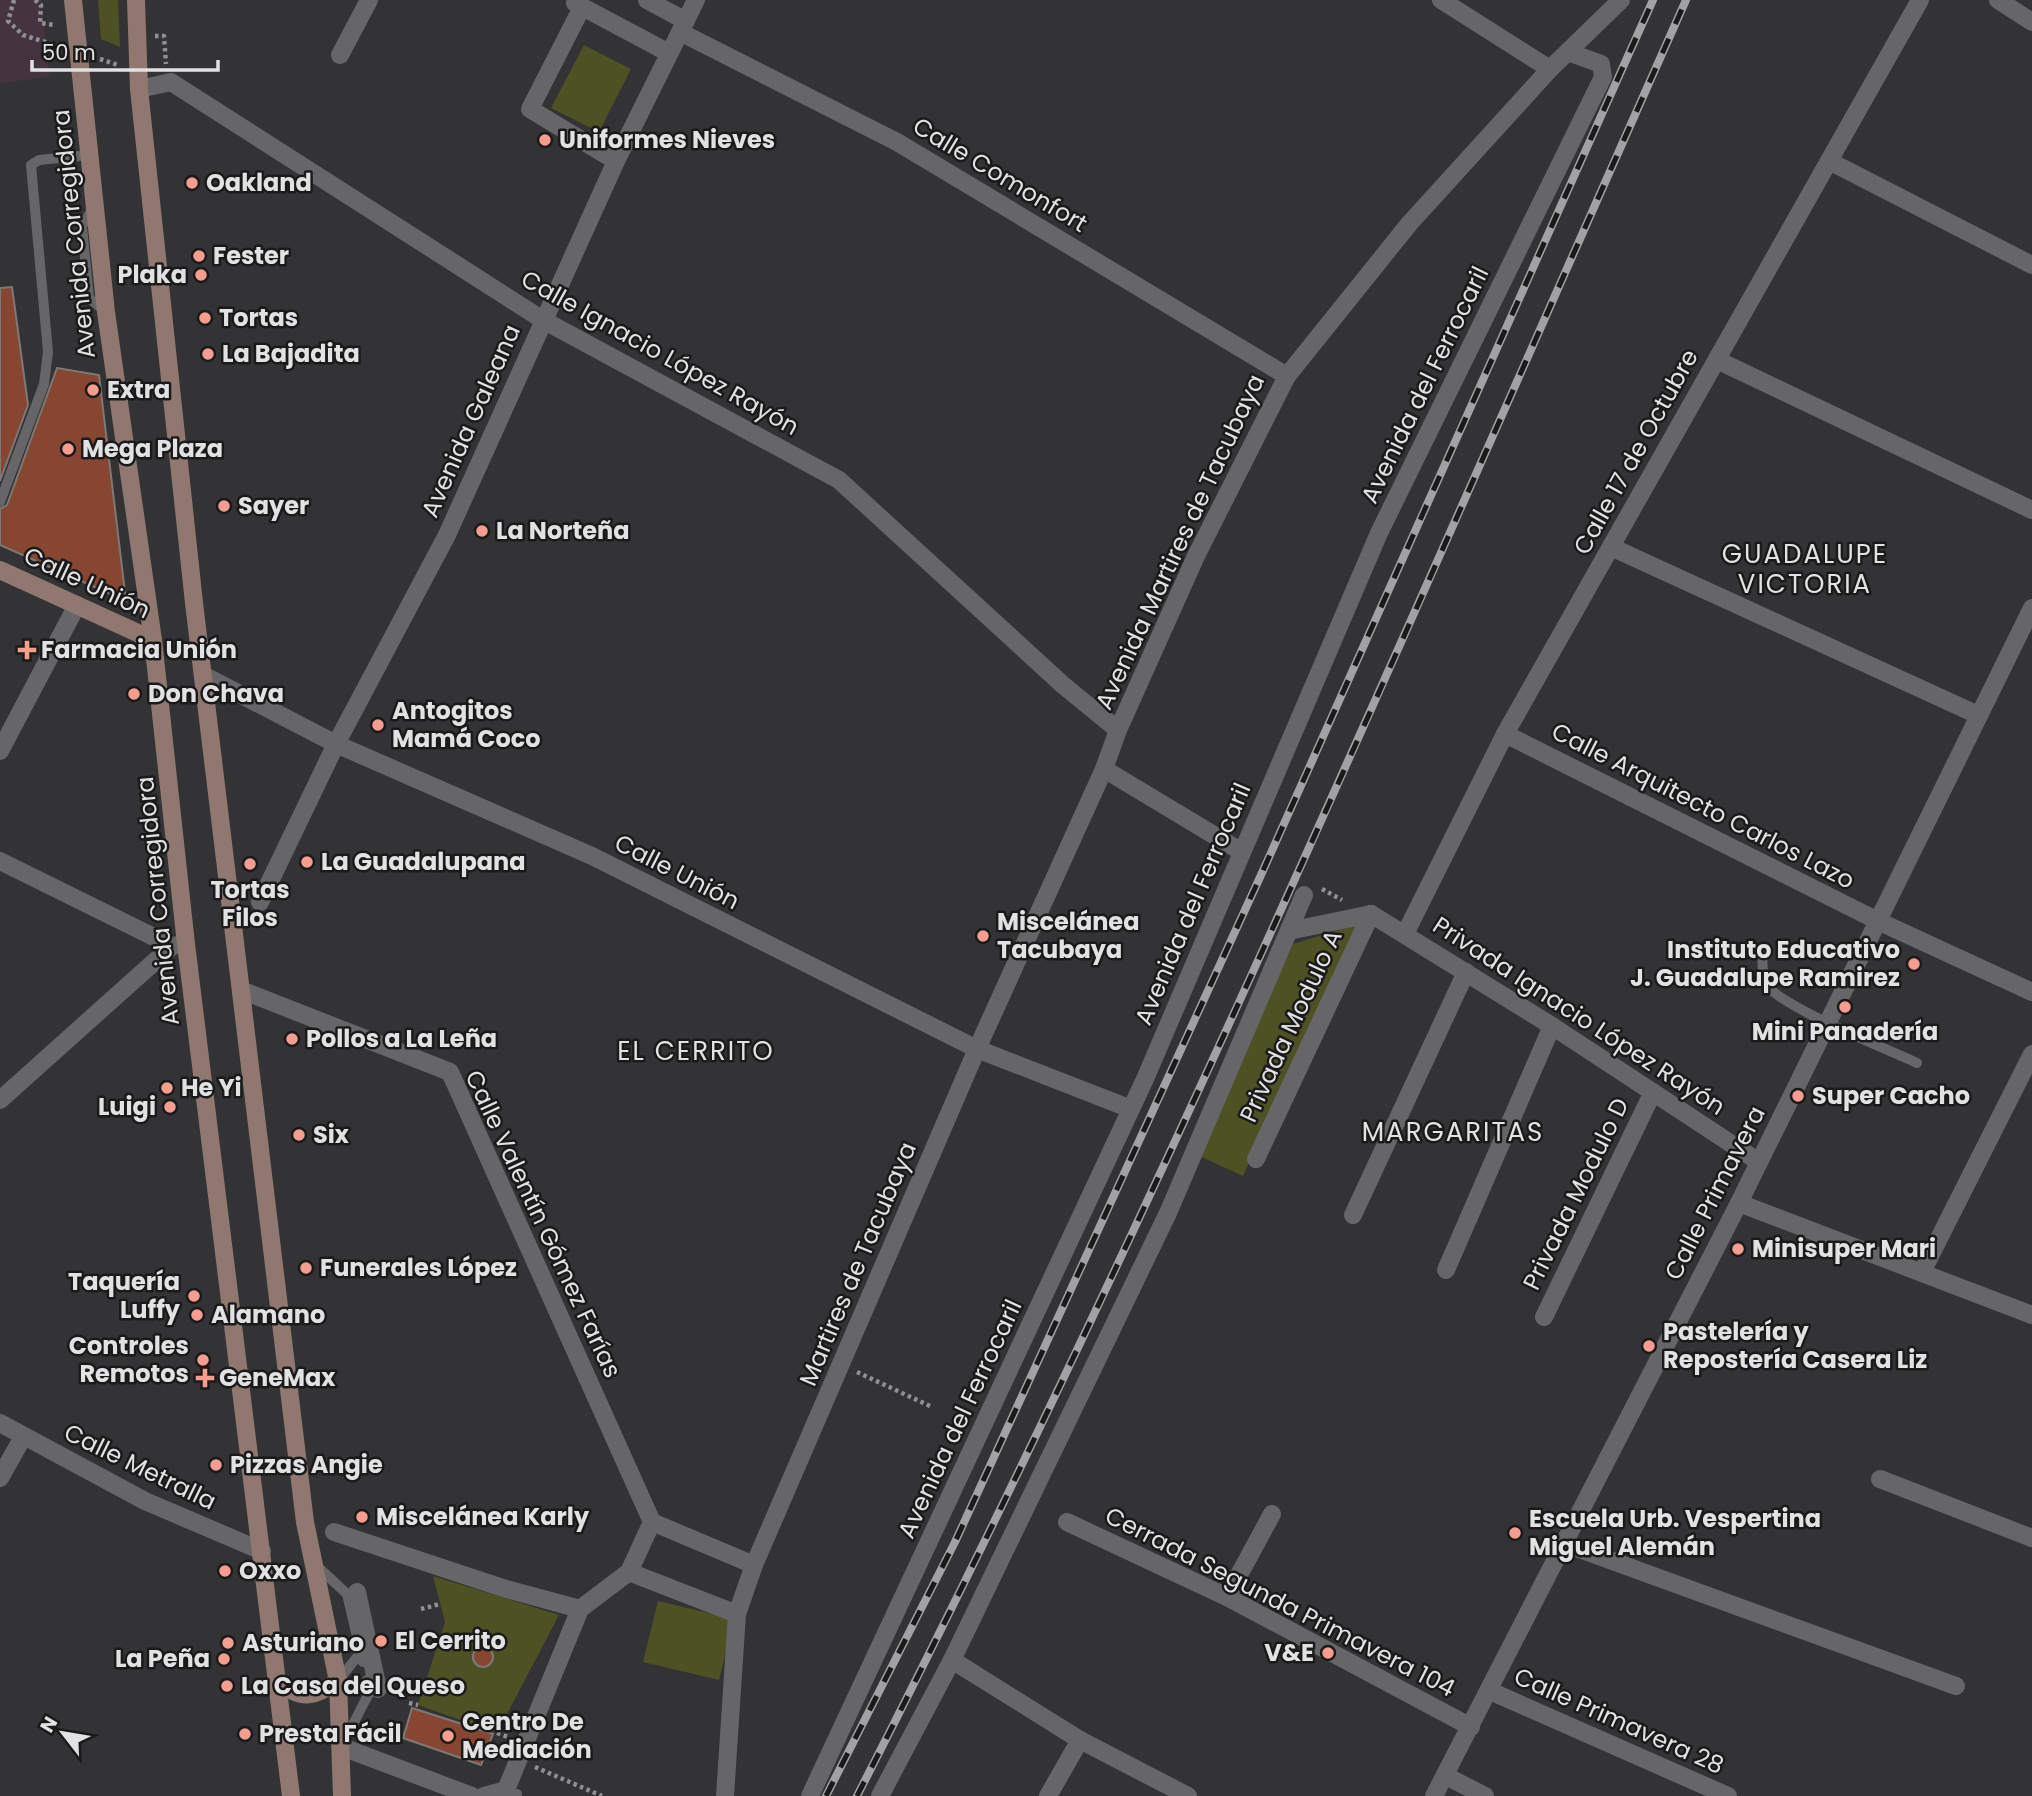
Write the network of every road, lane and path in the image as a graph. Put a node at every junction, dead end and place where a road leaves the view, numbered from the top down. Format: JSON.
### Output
{"nodes":[{"id":1,"x":35,"y":0,"type":"edge"},
{"id":2,"x":73,"y":0,"type":"edge"},
{"id":3,"x":135,"y":0,"type":"edge"},
{"id":4,"x":369,"y":0,"type":"edge"},
{"id":5,"x":647,"y":0,"type":"edge"},
{"id":6,"x":696,"y":0,"type":"edge"},
{"id":7,"x":1441,"y":0,"type":"edge"},
{"id":8,"x":1621,"y":0,"type":"edge"},
{"id":9,"x":1920,"y":0,"type":"edge"},
{"id":10,"x":1998,"y":0,"type":"edge"},
{"id":11,"x":2032,"y":22,"type":"edge"},
{"id":12,"x":40,"y":23,"type":"dead end"},
{"id":13,"x":683,"y":26,"type":"junction"},
{"id":14,"x":1568,"y":52,"type":"junction"},
{"id":15,"x":669,"y":53,"type":"junction"},
{"id":16,"x":340,"y":55,"type":"dead end"},
{"id":17,"x":1550,"y":69,"type":"junction"},
{"id":18,"x":139,"y":89,"type":"junction"},
{"id":19,"x":89,"y":155,"type":"junction"},
{"id":20,"x":616,"y":161,"type":"junction"},
{"id":21,"x":1829,"y":161,"type":"junction"},
{"id":22,"x":2032,"y":265,"type":"edge"},
{"id":23,"x":543,"y":320,"type":"junction"},
{"id":24,"x":1717,"y":360,"type":"junction"},
{"id":25,"x":1286,"y":376,"type":"junction"},
{"id":26,"x":0,"y":502,"type":"edge"},
{"id":27,"x":2032,"y":510,"type":"edge"},
{"id":28,"x":1611,"y":547,"type":"junction"},
{"id":29,"x":0,"y":570,"type":"edge"},
{"id":30,"x":77,"y":605,"type":"junction"},
{"id":31,"x":2032,"y":608,"type":"edge"},
{"id":32,"x":153,"y":640,"type":"junction"},
{"id":33,"x":203,"y":675,"type":"junction"},
{"id":34,"x":1978,"y":715,"type":"junction"},
{"id":35,"x":1118,"y":730,"type":"junction"},
{"id":36,"x":1505,"y":734,"type":"junction"},
{"id":37,"x":336,"y":744,"type":"junction"},
{"id":38,"x":0,"y":751,"type":"edge"},
{"id":39,"x":1104,"y":769,"type":"junction"},
{"id":40,"x":1242,"y":852,"type":"junction"},
{"id":41,"x":0,"y":861,"type":"edge"},
{"id":42,"x":1304,"y":895,"type":"dead end"},
{"id":43,"x":260,"y":902,"type":"dead end"},
{"id":44,"x":1371,"y":914,"type":"junction"},
{"id":45,"x":1878,"y":921,"type":"junction"},
{"id":46,"x":1289,"y":931,"type":"junction"},
{"id":47,"x":1405,"y":934,"type":"junction"},
{"id":48,"x":179,"y":945,"type":"junction"},
{"id":49,"x":1762,"y":955,"type":"dead end"},
{"id":50,"x":1466,"y":972,"type":"junction"},
{"id":51,"x":241,"y":990,"type":"junction"},
{"id":52,"x":2032,"y":992,"type":"edge"},
{"id":53,"x":1828,"y":1022,"type":"junction"},
{"id":54,"x":1552,"y":1026,"type":"junction"},
{"id":55,"x":977,"y":1049,"type":"junction"},
{"id":56,"x":2032,"y":1054,"type":"edge"},
{"id":57,"x":1917,"y":1063,"type":"dead end"},
{"id":58,"x":1653,"y":1093,"type":"junction"},
{"id":59,"x":0,"y":1100,"type":"edge"},
{"id":60,"x":1131,"y":1109,"type":"junction"},
{"id":61,"x":1256,"y":1159,"type":"dead end"},
{"id":62,"x":1759,"y":1162,"type":"junction"},
{"id":63,"x":1740,"y":1203,"type":"junction"},
{"id":64,"x":1353,"y":1215,"type":"dead end"},
{"id":65,"x":1446,"y":1269,"type":"dead end"},
{"id":66,"x":1922,"y":1272,"type":"junction"},
{"id":67,"x":2032,"y":1315,"type":"edge"},
{"id":68,"x":1544,"y":1317,"type":"dead end"},
{"id":69,"x":841,"y":1364,"type":"junction"},
{"id":70,"x":932,"y":1407,"type":"dead end"},
{"id":71,"x":0,"y":1423,"type":"edge"},
{"id":72,"x":23,"y":1437,"type":"junction"},
{"id":73,"x":0,"y":1478,"type":"edge"},
{"id":74,"x":1880,"y":1479,"type":"dead end"},
{"id":75,"x":1272,"y":1514,"type":"dead end"},
{"id":76,"x":305,"y":1522,"type":"junction"},
{"id":77,"x":652,"y":1522,"type":"junction"},
{"id":78,"x":1066,"y":1522,"type":"dead end"},
{"id":79,"x":2032,"y":1538,"type":"edge"},
{"id":80,"x":1563,"y":1544,"type":"junction"},
{"id":81,"x":262,"y":1551,"type":"junction"},
{"id":82,"x":314,"y":1563,"type":"junction"},
{"id":83,"x":754,"y":1565,"type":"junction"},
{"id":84,"x":629,"y":1572,"type":"junction"},
{"id":85,"x":357,"y":1592,"type":"dead end"},
{"id":86,"x":1227,"y":1597,"type":"junction"},
{"id":87,"x":440,"y":1604,"type":"dead end"},
{"id":88,"x":421,"y":1609,"type":"dead end"},
{"id":89,"x":580,"y":1609,"type":"junction"},
{"id":90,"x":737,"y":1614,"type":"junction"},
{"id":91,"x":361,"y":1652,"type":"junction"},
{"id":92,"x":952,"y":1660,"type":"junction"},
{"id":93,"x":276,"y":1681,"type":"junction"},
{"id":94,"x":338,"y":1681,"type":"junction"},
{"id":95,"x":1956,"y":1686,"type":"dead end"},
{"id":96,"x":378,"y":1689,"type":"dead end"},
{"id":97,"x":1490,"y":1691,"type":"junction"},
{"id":98,"x":409,"y":1703,"type":"dead end"},
{"id":99,"x":418,"y":1705,"type":"dead end"},
{"id":100,"x":1471,"y":1727,"type":"junction"},
{"id":101,"x":1080,"y":1740,"type":"junction"},
{"id":102,"x":342,"y":1747,"type":"junction"},
{"id":103,"x":518,"y":1759,"type":"junction"},
{"id":104,"x":1446,"y":1776,"type":"junction"},
{"id":105,"x":515,"y":1794,"type":"edge"},
{"id":106,"x":291,"y":1796,"type":"edge"},
{"id":107,"x":342,"y":1796,"type":"edge"},
{"id":108,"x":472,"y":1796,"type":"edge"},
{"id":109,"x":484,"y":1796,"type":"edge"},
{"id":110,"x":601,"y":1796,"type":"edge"},
{"id":111,"x":725,"y":1796,"type":"edge"},
{"id":112,"x":810,"y":1796,"type":"edge"},
{"id":113,"x":880,"y":1796,"type":"edge"},
{"id":114,"x":1048,"y":1796,"type":"edge"},
{"id":115,"x":1188,"y":1796,"type":"edge"},
{"id":116,"x":1434,"y":1796,"type":"edge"},
{"id":117,"x":1485,"y":1796,"type":"edge"},
{"id":118,"x":1728,"y":1796,"type":"edge"}],
"edges":[{"from":1,"to":12,"type":"path"},
{"from":2,"to":19,"type":"main road","name":"Avenida Corregidora"},
{"from":3,"to":18,"type":"main road"},
{"from":4,"to":16,"type":"street"},
{"from":5,"to":13,"type":"street","name":"Calle Comonfort"},
{"from":6,"to":13,"type":"street","name":"Avenida Galeana"},
{"from":7,"to":17,"type":"street"},
{"from":8,"to":14,"type":"street","name":"Avenida Martires de Tacubaya"},
{"from":9,"to":21,"type":"street","name":"Calle 17 de Octubre"},
{"from":10,"to":11,"type":"street"},
{"from":13,"to":15,"type":"street","name":"Avenida Galeana"},
{"from":13,"to":25,"type":"street","name":"Calle Comonfort"},
{"from":14,"to":17,"type":"street","name":"Avenida Martires de Tacubaya"},
{"from":14,"to":40,"type":"street","name":"Avenida del Ferrocaril"},
{"from":15,"to":20,"type":"street","name":"Avenida Galeana"},
{"from":15,"to":20,"type":"street"},
{"from":17,"to":25,"type":"street","name":"Avenida Martires de Tacubaya"},
{"from":18,"to":23,"type":"street","name":"Calle Ignacio López Rayón"},
{"from":18,"to":33,"type":"main road"},
{"from":19,"to":26,"type":"lane"},
{"from":19,"to":32,"type":"main road","name":"Avenida Corregidora"},
{"from":20,"to":23,"type":"street","name":"Avenida Galeana"},
{"from":21,"to":22,"type":"street"},
{"from":21,"to":24,"type":"street","name":"Calle 17 de Octubre"},
{"from":23,"to":35,"type":"street","name":"Calle Ignacio López Rayón"},
{"from":23,"to":37,"type":"street","name":"Avenida Galeana"},
{"from":24,"to":27,"type":"street"},
{"from":24,"to":28,"type":"street","name":"Calle 17 de Octubre"},
{"from":25,"to":35,"type":"street","name":"Avenida Martires de Tacubaya"},
{"from":28,"to":34,"type":"street"},
{"from":28,"to":36,"type":"street","name":"Calle 17 de Octubre"},
{"from":29,"to":30,"type":"main road","name":"Calle Unión"},
{"from":30,"to":32,"type":"main road","name":"Calle Unión"},
{"from":30,"to":38,"type":"street"},
{"from":31,"to":34,"type":"street","name":"Calle Primavera"},
{"from":32,"to":48,"type":"main road","name":"Avenida Corregidora"},
{"from":33,"to":37,"type":"street","name":"Calle Unión"},
{"from":33,"to":51,"type":"main road"},
{"from":34,"to":45,"type":"street","name":"Calle Primavera"},
{"from":35,"to":39,"type":"street","name":"Avenida Martires de Tacubaya"},
{"from":36,"to":45,"type":"street","name":"Calle Arquitecto Carlos Lazo"},
{"from":36,"to":47,"type":"street","name":"Calle 17 de Octubre"},
{"from":37,"to":43,"type":"street","name":"Avenida Galeana"},
{"from":37,"to":55,"type":"street","name":"Calle Unión"},
{"from":39,"to":40,"type":"street"},
{"from":39,"to":55,"type":"street","name":"Martires de Tacubaya"},
{"from":40,"to":60,"type":"street","name":"Avenida del Ferrocaril"},
{"from":41,"to":48,"type":"street"},
{"from":42,"to":46,"type":"street"},
{"from":44,"to":46,"type":"street"},
{"from":44,"to":47,"type":"street","name":"Privada Ignacio López Rayón"},
{"from":44,"to":61,"type":"street","name":"Privada Modulo A"},
{"from":45,"to":52,"type":"street","name":"Calle Arquitecto Carlos Lazo"},
{"from":45,"to":53,"type":"street","name":"Calle Primavera"},
{"from":46,"to":92,"type":"street"},
{"from":47,"to":50,"type":"street","name":"Privada Ignacio López Rayón"},
{"from":48,"to":59,"type":"street"},
{"from":48,"to":81,"type":"main road","name":"Avenida Corregidora"},
{"from":49,"to":53,"type":"lane"},
{"from":50,"to":54,"type":"street","name":"Privada Ignacio López Rayón"},
{"from":50,"to":64,"type":"street"},
{"from":51,"to":76,"type":"main road"},
{"from":51,"to":77,"type":"street","name":"Calle Valentín Gómez Farías"},
{"from":53,"to":57,"type":"lane"},
{"from":53,"to":62,"type":"street","name":"Calle Primavera"},
{"from":54,"to":58,"type":"street","name":"Privada Ignacio López Rayón"},
{"from":54,"to":65,"type":"street"},
{"from":55,"to":60,"type":"street","name":"Calle Unión"},
{"from":55,"to":69,"type":"street","name":"Martires de Tacubaya"},
{"from":56,"to":66,"type":"street"},
{"from":58,"to":62,"type":"street","name":"Privada Ignacio López Rayón"},
{"from":58,"to":68,"type":"street","name":"Privada Modulo D"},
{"from":60,"to":112,"type":"street","name":"Avenida del Ferrocaril"},
{"from":62,"to":63,"type":"street","name":"Calle Primavera"},
{"from":63,"to":66,"type":"street"},
{"from":63,"to":80,"type":"street","name":"Calle Primavera"},
{"from":66,"to":67,"type":"street"},
{"from":69,"to":70,"type":"path"},
{"from":69,"to":83,"type":"street","name":"Martires de Tacubaya"},
{"from":71,"to":72,"type":"street","name":"Calle Metralla"},
{"from":72,"to":73,"type":"street"},
{"from":72,"to":81,"type":"street","name":"Calle Metralla"},
{"from":74,"to":79,"type":"street"},
{"from":75,"to":86,"type":"street"},
{"from":76,"to":82,"type":"main road"},
{"from":76,"to":89,"type":"street"},
{"from":77,"to":83,"type":"street"},
{"from":77,"to":84,"type":"street"},
{"from":78,"to":86,"type":"street","name":"Cerrada Segunda Primavera 104"},
{"from":80,"to":95,"type":"street"},
{"from":80,"to":97,"type":"street","name":"Calle Primavera"},
{"from":81,"to":93,"type":"main road","name":"Avenida Corregidora"},
{"from":82,"to":91,"type":"lane"},
{"from":82,"to":94,"type":"main road"},
{"from":83,"to":90,"type":"street","name":"Martires de Tacubaya"},
{"from":84,"to":89,"type":"street"},
{"from":84,"to":90,"type":"street"},
{"from":85,"to":96,"type":"street"},
{"from":86,"to":100,"type":"street","name":"Cerrada Segunda Primavera 104"},
{"from":87,"to":88,"type":"path"},
{"from":89,"to":103,"type":"street"},
{"from":90,"to":111,"type":"street","name":"Martires de Tacubaya"},
{"from":91,"to":94,"type":"lane"},
{"from":91,"to":102,"type":"lane"},
{"from":92,"to":101,"type":"street"},
{"from":92,"to":113,"type":"street"},
{"from":93,"to":94,"type":"main road"},
{"from":93,"to":106,"type":"main road","name":"Avenida Corregidora"},
{"from":94,"to":102,"type":"main road"},
{"from":97,"to":100,"type":"street","name":"Calle Primavera"},
{"from":97,"to":118,"type":"street","name":"Calle Primavera 28"},
{"from":98,"to":99,"type":"path"},
{"from":100,"to":104,"type":"street","name":"Calle Primavera"},
{"from":101,"to":114,"type":"street"},
{"from":101,"to":115,"type":"street"},
{"from":102,"to":107,"type":"main road"},
{"from":102,"to":108,"type":"street"},
{"from":103,"to":105,"type":"street"},
{"from":103,"to":110,"type":"path"},
{"from":104,"to":116,"type":"street","name":"Calle Primavera"},
{"from":104,"to":117,"type":"street"},
{"from":105,"to":109,"type":"street"}]}
